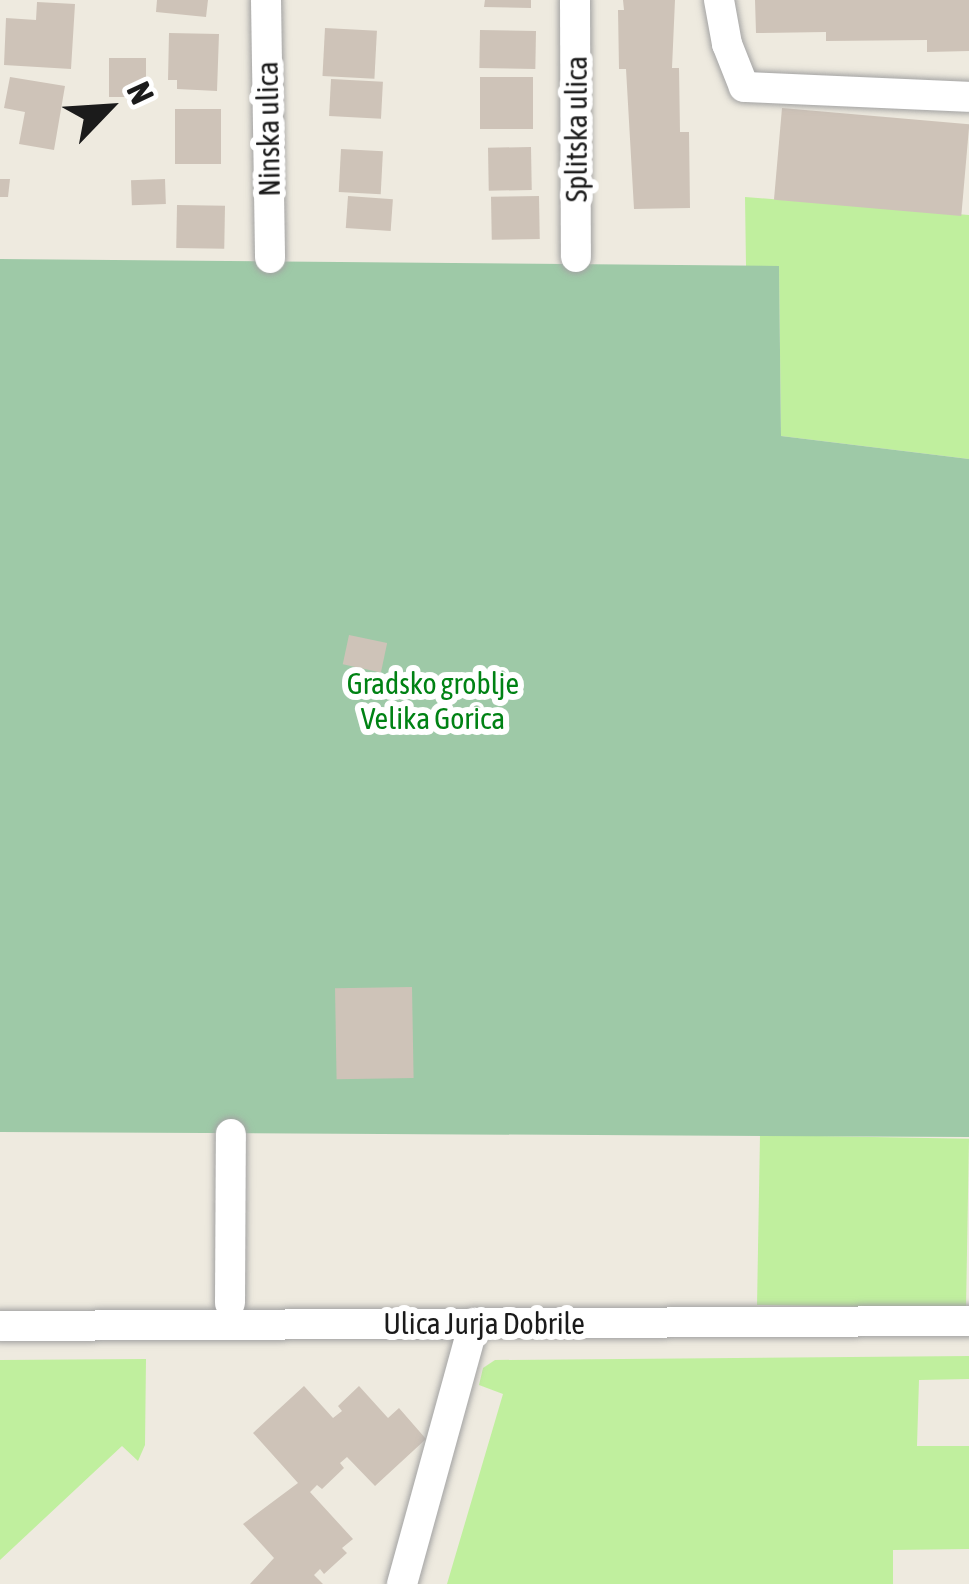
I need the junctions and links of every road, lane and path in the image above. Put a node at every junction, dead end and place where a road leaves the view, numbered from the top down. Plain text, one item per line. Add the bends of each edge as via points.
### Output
1 (266, 0) edge
2 (575, 0) edge
3 (719, 0) edge
4 (969, 97) edge
5 (576, 257) dead end
6 (270, 258) dead end
7 (231, 1134) dead end
8 (230, 1303) dead end
9 (969, 1321) edge
10 (474, 1323) junction
11 (0, 1326) edge
12 (402, 1584) edge

1 - 6 street, Ninska ulica
2 - 5 street, Splitska ulica
3 - 4 street via 744,87
7 - 8 street
9 - 10 street, Ulica Jurja Dobrile
10 - 11 street, Ulica Jurja Dobrile
10 - 12 street

